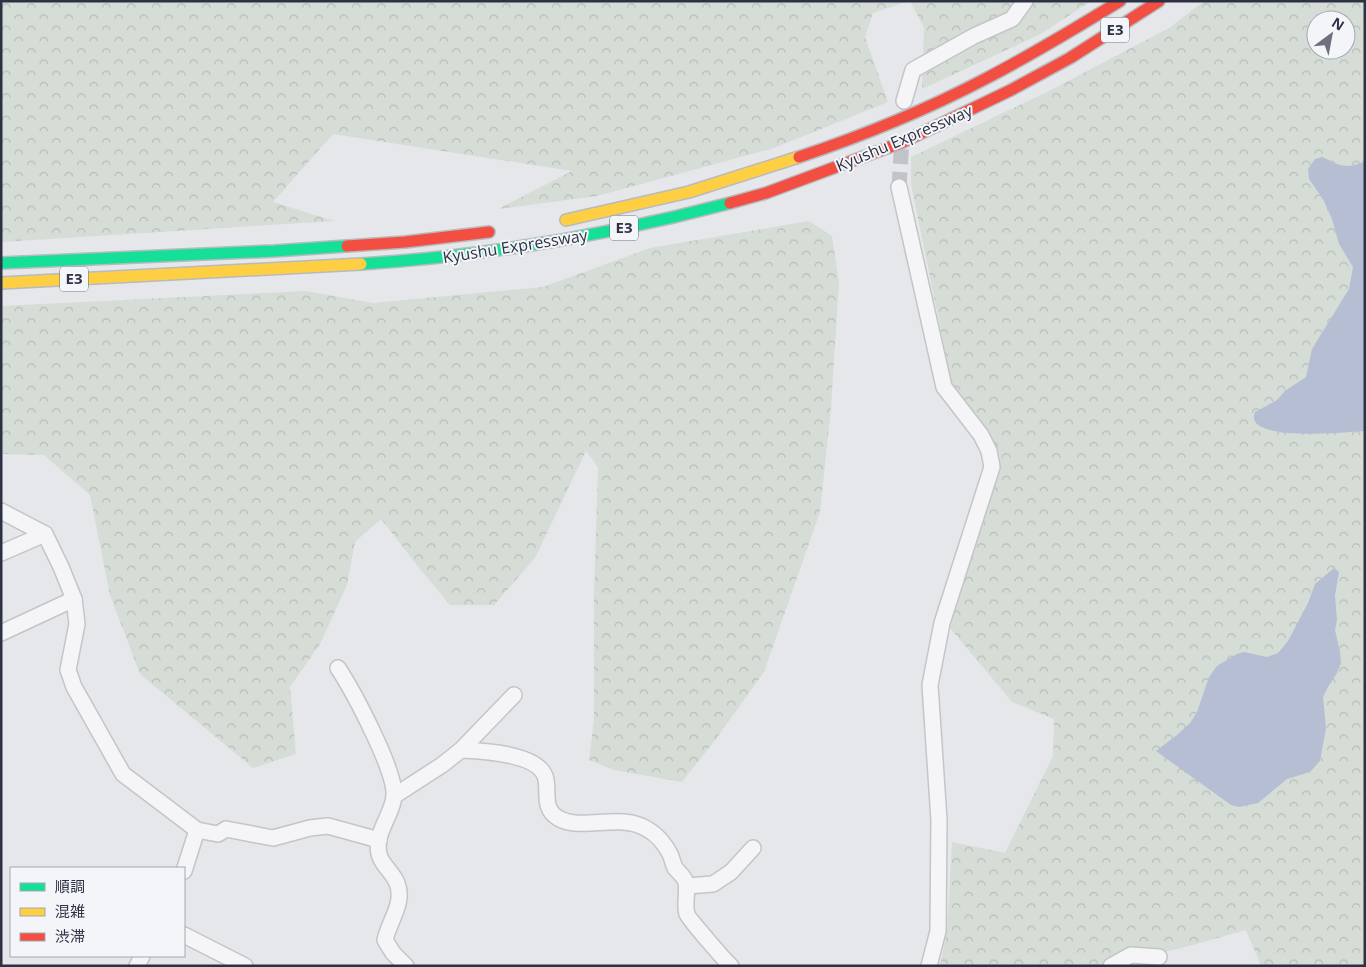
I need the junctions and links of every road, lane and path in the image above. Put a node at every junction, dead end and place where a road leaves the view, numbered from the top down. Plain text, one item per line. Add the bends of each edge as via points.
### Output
1 (1025, 1) edge
2 (1120, 1) edge
3 (1159, 1) edge
4 (904, 102) dead end
5 (899, 187) tunnel mouth
6 (552, 222) dead end
7 (497, 231) dead end
8 (1, 262) edge
9 (1, 283) edge
10 (1, 511) edge
11 (45, 534) junction
12 (1, 553) edge
13 (74, 599) junction
14 (1, 633) edge
15 (338, 668) dead end
16 (514, 695) dead end
17 (461, 750) junction
18 (394, 796) junction
19 (198, 830) junction
20 (379, 840) junction
21 (752, 848) dead end
22 (185, 868) edge
23 (687, 886) junction
24 (185, 936) edge
25 (1158, 957) dead end
26 (391, 959) edge
27 (245, 966) edge
28 (406, 966) edge
29 (731, 966) edge
30 (929, 966) edge
31 (1111, 966) edge

1 - 4 street via 1012,19 913,70
2 - 6 highway, Kyushu Expressway / E3 via 998,73 937,103 842,142 759,172 678,195
3 - 9 highway, Kyushu Expressway / E3 via 1070,58 903,142 766,193 684,215 526,246 414,261
5 - 30 street via 944,388 981,435 990,451 992,467 942,624 930,685 939,829 938,931
7 - 8 highway, Kyushu Expressway / E3 via 405,242 274,251
10 - 11 street
11 - 12 street
11 - 13 street
13 - 14 street
13 - 19 street via 77,624 68,670 74,687 123,774
15 - 18 street via 350,686 391,773
16 - 17 street
17 - 18 street
17 - 23 street via 489,751 534,764 545,776 550,812 558,818 570,822 621,821 645,827 669,851
18 - 20 street
19 - 20 street via 218,834 226,829 273,838 328,826
19 - 22 street
20 - 26 street via 379,855 397,884 399,896 384,940
21 - 23 street via 731,872 713,884
23 - 29 street via 687,914
24 - 27 street
25 - 31 street via 1131,955
26 - 28 street

